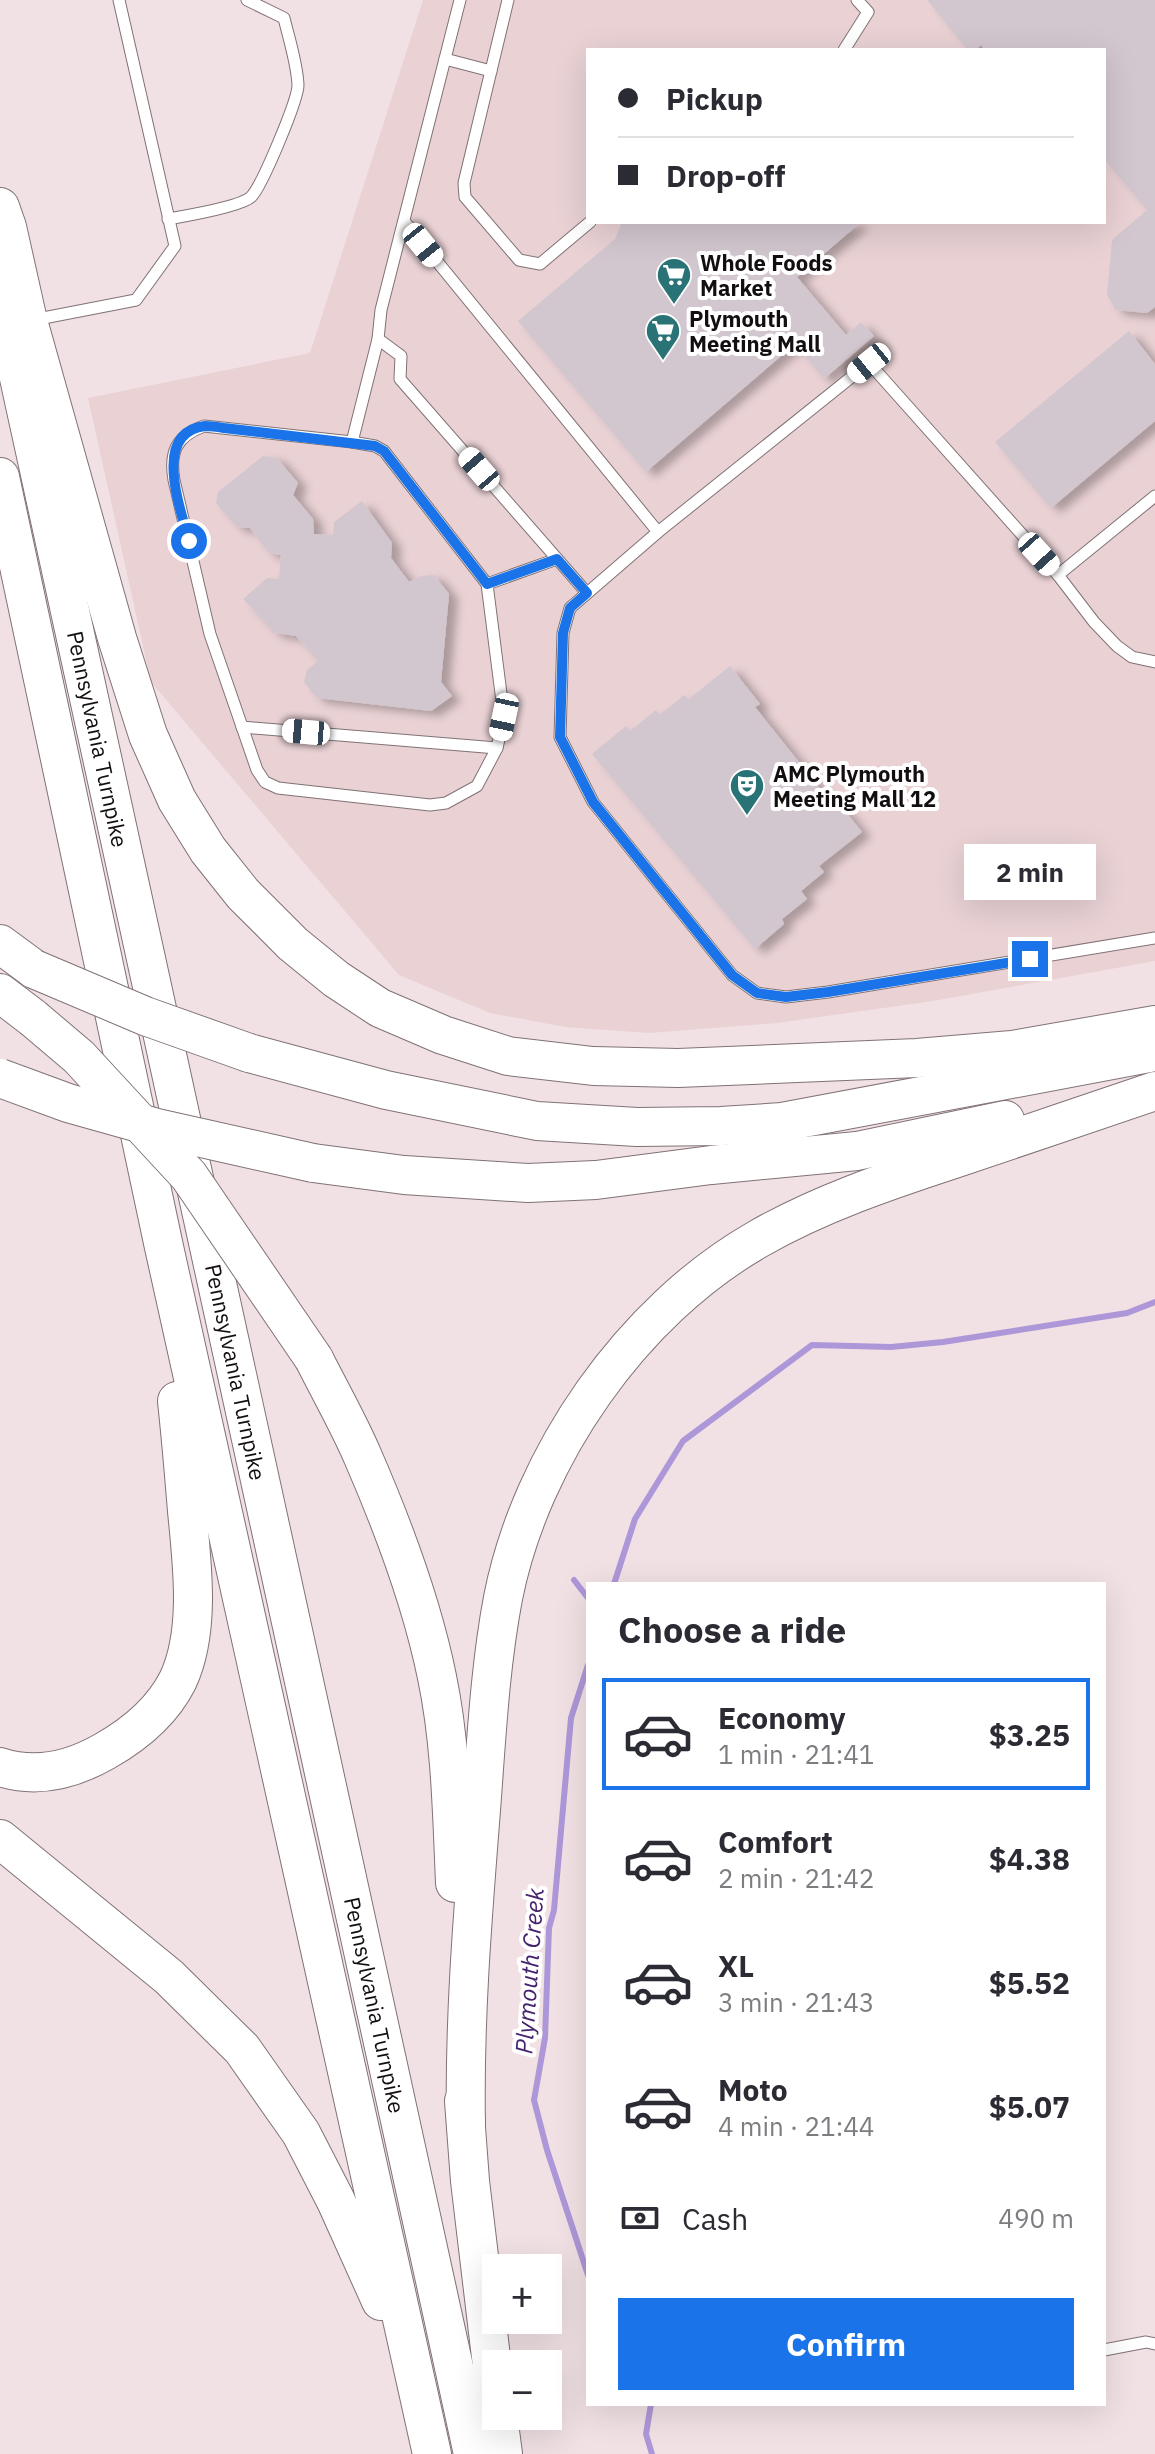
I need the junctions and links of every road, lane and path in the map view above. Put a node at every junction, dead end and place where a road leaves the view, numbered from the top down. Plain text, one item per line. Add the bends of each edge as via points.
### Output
1 (119, 0) edge
2 (247, 0) edge
3 (460, 0) edge
4 (508, 0) edge
5 (857, 0) edge
6 (845, 48) edge
7 (445, 59) junction
8 (491, 71) junction
9 (0, 207) edge
10 (168, 219) junction
11 (404, 221) junction
12 (588, 224) edge
13 (0, 291) edge
14 (28, 321) junction
15 (378, 339) junction
16 (352, 442) junction
17 (0, 477) edge
18 (1155, 496) edge
19 (658, 532) junction
20 (0, 549) edge
21 (557, 559) junction
22 (1058, 575) junction
23 (487, 584) junction
24 (587, 593) junction
25 (37, 647) junction
26 (1155, 662) edge
27 (242, 727) junction
28 (497, 748) junction
29 (1155, 938) edge
30 (0, 944) edge
31 (0, 953) edge
32 (34, 969) junction
33 (0, 993) edge
34 (1155, 1025) edge
35 (1155, 1052) edge
36 (0, 1078) edge
37 (1155, 1090) edge
38 (0, 1103) edge
39 (313, 1163) junction
40 (164, 1247) junction
41 (0, 1767) edge
42 (0, 1839) edge
43 (466, 2126) junction
44 (1155, 2344) edge
45 (490, 2350) edge
46 (1106, 2350) edge
47 (410, 2359) junction
48 (500, 2430) edge
49 (432, 2454) edge
50 (473, 2454) edge
51 (503, 2454) edge

1 - 10 lane
2 - 10 lane via 284,18 298,86 294,104 252,197
3 - 7 lane
4 - 8 lane
5 - 6 lane via 868,12
7 - 8 lane
7 - 11 lane
8 - 12 lane via 465,197 519,260 540,264
9 - 14 highway
10 - 14 lane via 175,246 136,300
11 - 15 lane
11 - 19 lane
13 - 50 highway, Pennsylvania Turnpike
14 - 34 highway via 117,638 148,735 177,800 243,894 293,944 380,1008 508,1056 678,1068 1012,1050
15 - 16 lane
15 - 21 lane via 401,356 400,379
16 - 23 lane via 384,451
16 - 27 lane via 204,426 186,433 175,448 174,480 210,634
17 - 25 highway, Pennsylvania Turnpike
18 - 22 lane
19 - 22 lane via 869,363
19 - 24 lane
20 - 25 highway
21 - 23 lane
21 - 24 lane
22 - 26 lane via 1117,646 1132,657
23 - 28 lane via 504,717
24 - 29 lane via 570,608 563,633 560,737 593,802 732,975 757,993 786,997 828,992
25 - 40 highway, Pennsylvania Turnpike
27 - 28 lane
27 - 28 lane via 257,770 278,788 430,805 446,803 477,786
30 - 32 highway
31 - 32 highway
32 - 35 highway, bridge via 249,1053 386,1090 537,1121 637,1127 782,1122
33 - 43 highway, bridge via 79,1057 189,1176 314,1359 363,1456 413,1588 437,1678 452,1812
36 - 39 highway, bridge via 157,1128
37 - 39 highway via 857,1151 596,1180 528,1183
37 - 43 highway via 859,1191 759,1238 657,1318 587,1404 534,1500 503,1600 474,1903
38 - 39 highway, bridge via 159,1145
40 - 41 highway via 193,1578 187,1653 165,1701 126,1738 66,1769 32,1773
40 - 47 highway, Pennsylvania Turnpike
42 - 47 highway via 169,1977 242,2049 301,2133
43 - 45 highway
44 - 46 lane
47 - 49 highway, Pennsylvania Turnpike
48 - 51 highway

